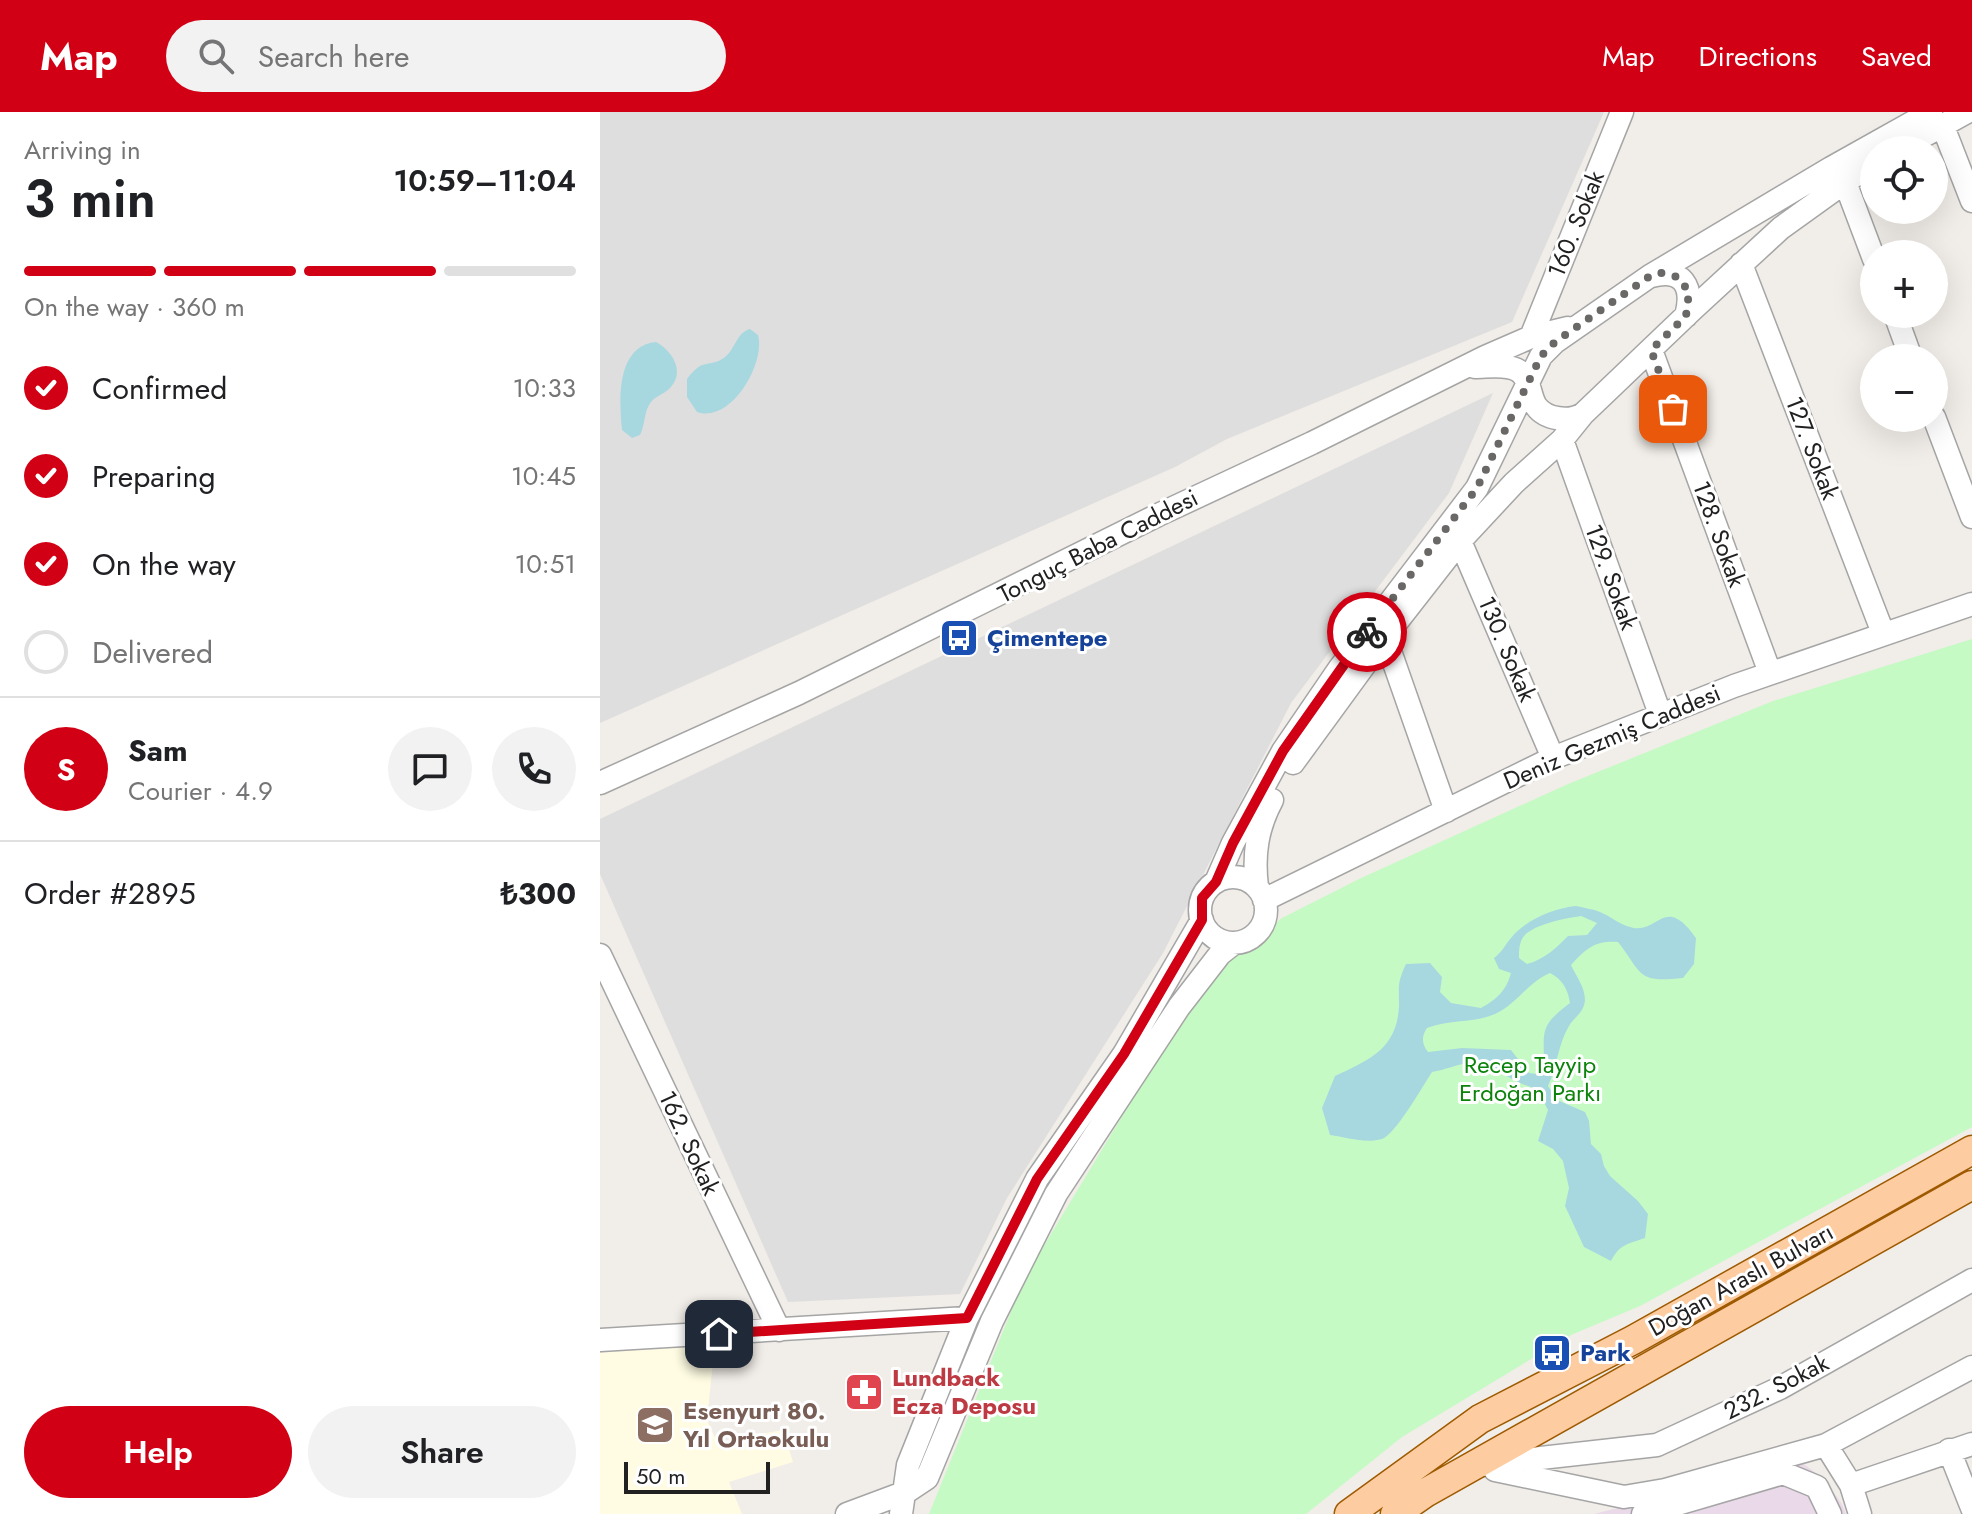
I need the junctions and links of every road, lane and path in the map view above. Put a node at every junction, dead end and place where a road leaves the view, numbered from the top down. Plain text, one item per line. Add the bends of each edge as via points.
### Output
1 (1622, 112) edge
2 (1967, 112) edge
3 (1936, 118) edge
4 (1915, 136) edge
5 (1860, 173) edge
6 (1845, 182) junction
7 (1972, 201) edge
8 (1867, 240) edge
9 (1741, 264) junction
10 (1650, 276) junction
11 (1686, 316) junction
12 (1576, 327) junction
13 (1531, 337) junction
14 (1651, 350) junction
15 (1465, 368) junction
16 (1528, 380) junction
17 (1583, 414) junction
18 (1940, 432) edge
19 (1562, 440) junction
20 (1972, 517) edge
21 (1460, 541) junction
22 (1972, 604) edge
23 (1883, 633) junction
24 (1385, 637) junction
25 (1770, 673) junction
26 (1660, 714) junction
27 (1553, 758) junction
28 (600, 783) edge
29 (1446, 811) junction
30 (1216, 882) junction
31 (1260, 893) junction
32 (1202, 920) junction
33 (1234, 943) junction
34 (600, 955) edge
35 (1972, 1150) edge
36 (1972, 1185) edge
37 (1972, 1203) edge
38 (1972, 1280) edge
39 (967, 1318) junction
40 (779, 1330) junction
41 (600, 1340) edge
42 (1972, 1367) edge
43 (1612, 1388) junction
44 (1972, 1444) edge
45 (1826, 1445) junction
46 (1949, 1450) junction
47 (1475, 1466) junction
48 (1851, 1485) junction
49 (906, 1492) junction
50 (1972, 1508) edge
51 (847, 1514) edge
52 (901, 1514) edge
53 (1349, 1514) edge
54 (1395, 1514) edge
55 (1643, 1514) edge
56 (1830, 1514) edge
57 (1860, 1514) edge

1 - 13 street, 160. Sokak
2 - 3 street
3 - 4 street
3 - 7 street
3 - 10 street via 1831,168
5 - 6 street
6 - 8 street
6 - 9 street
9 - 11 street
9 - 23 street, 127. Sokak
10 - 11 street via 1670,274 1686,284
10 - 12 street
11 - 14 street
12 - 13 street, Tonguç Baba Caddesi
12 - 16 street via 1541,356
13 - 15 street, Tonguç Baba Caddesi
14 - 17 street
14 - 25 street, 128. Sokak
15 - 16 street, Tonguç Baba Caddesi via 1511,368
15 - 28 street, Tonguç Baba Caddesi via 799,693
16 - 17 street via 1543,413 1568,419
16 - 30 street via 1477,488 1283,751
17 - 19 street
18 - 20 street
19 - 21 street
19 - 26 street, 129. Sokak
21 - 24 street
21 - 27 street, 130. Sokak
22 - 23 street, Deniz Gezmiş Caddesi
23 - 25 street, Deniz Gezmiş Caddesi
24 - 29 street
24 - 31 street via 1297,757 1270,803 1255,848
25 - 26 street, Deniz Gezmiş Caddesi
26 - 27 street, Deniz Gezmiş Caddesi
27 - 29 street, Deniz Gezmiş Caddesi
29 - 31 street, Deniz Gezmiş Caddesi
30 - 31 street via 1237,877
30 - 32 street via 1202,898
31 - 33 street via 1265,918 1261,928
32 - 33 street via 1214,937
32 - 39 street via 1124,1054 1037,1179
33 - 49 street via 1179,1007 1056,1194 992,1321 927,1478
34 - 40 street, 162. Sokak
35 - 53 main road, Doğan Araslı Bulvarı via 1697,1306 1480,1419
36 - 43 main road, Doğan Araslı Bulvarı
37 - 43 main road via 1646,1383
38 - 47 street, 232. Sokak via 1780,1388 1657,1445
39 - 40 street
39 - 49 street via 908,1465
40 - 41 street
42 - 45 street
43 - 47 main road, Doğan Araslı Bulvarı
44 - 46 street
45 - 47 street via 1624,1497
45 - 48 street
46 - 48 street
46 - 50 street
47 - 54 main road, Doğan Araslı Bulvarı
48 - 57 street
49 - 51 street
49 - 52 street
55 - 56 street via 1783,1473 1817,1487

